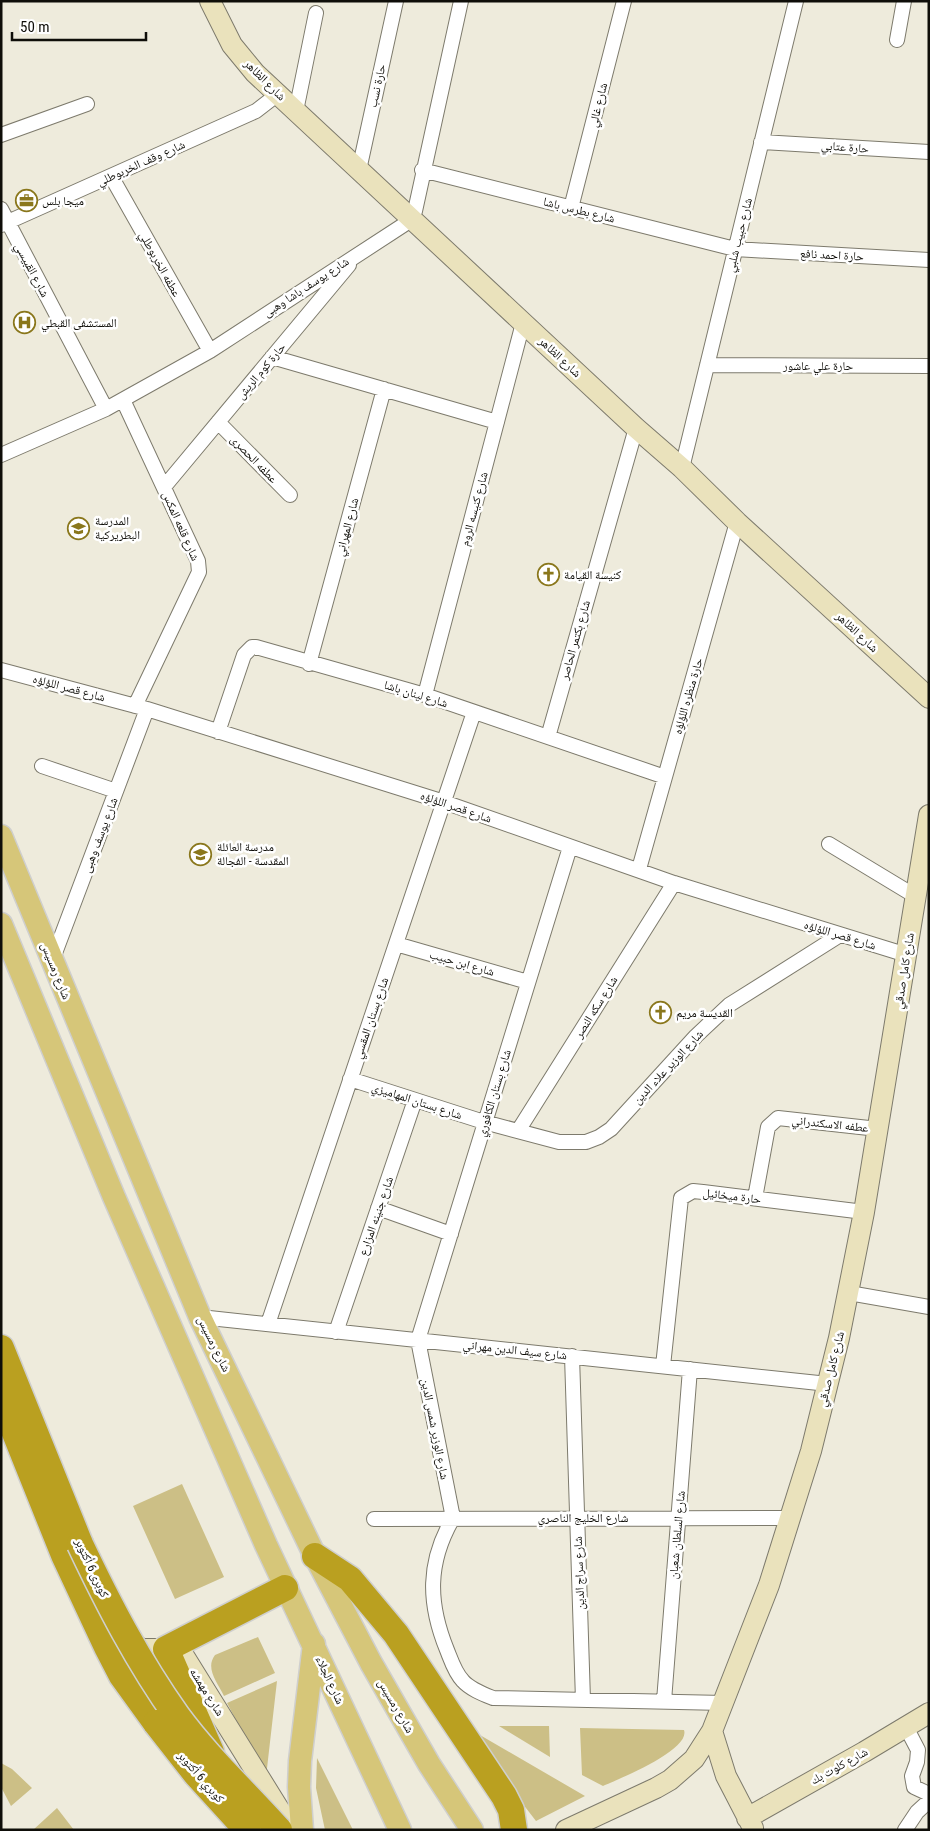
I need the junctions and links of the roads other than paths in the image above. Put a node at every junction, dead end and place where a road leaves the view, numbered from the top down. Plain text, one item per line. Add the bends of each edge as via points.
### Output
1 (210, 1) edge
2 (396, 1) edge
3 (461, 1) edge
4 (624, 1) edge
5 (796, 1) edge
6 (904, 1) edge
7 (316, 13) dead end
8 (896, 40) dead end
9 (278, 94) junction
10 (87, 104) dead end
11 (296, 111) junction
12 (1, 135) edge
13 (761, 142) junction
14 (929, 152) edge
15 (359, 170) junction
16 (422, 170) junction
17 (111, 176) junction
18 (571, 208) junction
19 (1, 209) edge
20 (411, 218) junction
21 (4, 224) edge
22 (735, 249) junction
23 (357, 254) junction
24 (929, 260) edge
25 (523, 323) junction
26 (210, 351) junction
27 (272, 357) junction
28 (707, 365) junction
29 (929, 366) edge
30 (384, 389) junction
31 (123, 400) junction
32 (106, 409) junction
33 (218, 422) junction
34 (498, 422) junction
35 (636, 428) junction
36 (1, 455) edge
37 (682, 468) junction
38 (164, 488) junction
39 (290, 496) dead end
40 (737, 522) junction
41 (309, 664) junction
42 (1, 670) edge
43 (425, 695) junction
44 (929, 698) edge
45 (141, 708) junction
46 (474, 712) junction
47 (218, 732) junction
48 (548, 737) junction
49 (42, 766) dead end
50 (665, 777) junction
51 (116, 791) junction
52 (444, 802) junction
53 (929, 815) edge
54 (1, 836) edge
55 (829, 844) dead end
56 (570, 847) junction
57 (639, 869) junction
58 (674, 883) junction
59 (915, 896) junction
60 (1, 924) edge
61 (840, 935) junction
62 (396, 944) junction
63 (907, 955) junction
64 (52, 961) junction
65 (528, 982) junction
66 (350, 1079) junction
67 (415, 1100) junction
68 (484, 1122) junction
69 (878, 1129) junction
70 (518, 1131) junction
71 (755, 1198) junction
72 (378, 1208) junction
73 (864, 1212) junction
74 (451, 1234) junction
75 (849, 1293) junction
76 (929, 1307) edge
77 (200, 1317) junction
78 (268, 1324) junction
79 (336, 1332) junction
80 (418, 1340) junction
81 (1, 1348) edge
82 (572, 1356) junction
83 (663, 1366) junction
84 (690, 1369) junction
85 (1, 1374) edge
86 (828, 1384) junction
87 (1, 1398) edge
88 (678, 1517) junction
89 (453, 1518) junction
90 (577, 1518) junction
91 (791, 1518) junction
92 (374, 1519) dead end
93 (315, 1556) junction
94 (285, 1588) junction
95 (314, 1644) junction
96 (166, 1649) junction
97 (583, 1700) junction
98 (664, 1701) junction
99 (724, 1702) junction
100 (929, 1712) edge
101 (156, 1723) joint
102 (906, 1727) junction
103 (712, 1731) junction
104 (221, 1766) joint
105 (929, 1794) edge
106 (929, 1801) edge
107 (751, 1824) edge
108 (246, 1830) edge
109 (278, 1830) edge
110 (292, 1830) edge
111 (302, 1830) edge
112 (400, 1830) edge
113 (472, 1830) edge
114 (514, 1830) edge
115 (566, 1830) edge
116 (905, 1830) edge

1 - 9 main road, شارع الظاهر via 232,46
2 - 15 street, حارة نسب
3 - 16 street
4 - 18 street, شارع غالي
5 - 13 street, شارع حبيب شلبي
6 - 8 street
7 - 11 street
9 - 11 main road, شارع الظاهر
9 - 17 street, شارع وقف الخربوطلي via 256,111
10 - 12 street
11 - 15 main road, شارع الظاهر
13 - 14 street, حارة عتابي
13 - 22 street, شارع حبيب شلبي
15 - 20 main road, شارع الظاهر
16 - 18 street, شارع بطرس باشا
16 - 20 street
17 - 21 street, شارع وقف الخربوطلي
17 - 26 street, عطفه الخربوطلي
18 - 22 street, شارع بطرس باشا
19 - 21 street, شارع القبيسي
20 - 23 street, شارع يوسف باشا وهبى
20 - 25 main road, شارع الظاهر
21 - 32 street, شارع القبيسي
22 - 24 street, حارة احمد نافع
22 - 28 street, شارع حبيب شلبي
23 - 26 street, شارع يوسف باشا وهبى
23 - 27 street, حارة كوم الريش
25 - 34 street, شارع كنيسه الروم
25 - 35 main road, شارع الظاهر
26 - 31 street, شارع يوسف باشا وهبى
27 - 30 street
27 - 33 street, حارة كوم الريش
28 - 29 street, حارة علي عاشور
28 - 37 street, شارع حبيب شلبي
30 - 34 street
30 - 41 street, شارع المهراني
31 - 32 street, شارع يوسف باشا وهبى
31 - 38 street, شارع قلعه المكس
32 - 36 street, شارع يوسف باشا وهبى
33 - 38 street, حارة كوم الريش
33 - 39 street, عطفه الحصرى
34 - 43 street, شارع كنيسه الروم
35 - 37 main road, شارع الظاهر
35 - 48 street, شارع بكتمر الحاصر
37 - 40 main road, شارع الظاهر
38 - 45 street, شارع قلعه المكس via 198,561 198,572
40 - 44 main road, شارع الظاهر
40 - 50 street, حارة منظره اللؤلؤه
41 - 43 street, شارع لينان باشا
41 - 47 street, شارع لينان باشا via 252,647 244,655
42 - 45 street, شارع قصر اللؤلؤه
43 - 46 street, شارع لينان باشا
45 - 47 street, شارع قصر اللؤلؤه
45 - 51 street, شارع يوسف وهبى
46 - 48 street, شارع لينان باشا
46 - 52 street, شارع بستان المقسي
47 - 52 street, شارع قصر اللؤلؤه
48 - 50 street, شارع لينان باشا
49 - 51 street
50 - 57 street, حارة منظره اللؤلؤه
51 - 64 street, شارع يوسف وهبى
52 - 56 street, شارع قصر اللؤلؤه
52 - 62 street, شارع بستان المقسي
53 - 59 main road, شارع كامل صدقي
54 - 64 main road, شارع رمسيس
55 - 59 street
56 - 57 street, شارع قصر اللؤلؤه
56 - 65 street, شارع بستان الكافوري
57 - 58 street, شارع قصر اللؤلؤه
58 - 61 street, شارع قصر اللؤلؤه
58 - 70 street, شارع سكه النصر
59 - 63 main road, شارع كامل صدقي
60 - 94 main road via 114,1198
61 - 63 street, شارع قصر اللؤلؤه
61 - 70 street, شارع الوزير علاء الدين via 729,1005 599,1138 572,1144
62 - 65 street, شارع ابن حبيب
62 - 66 street, شارع بستان المقسي
63 - 69 main road, شارع كامل صدقي
64 - 77 main road, شارع رمسيس
65 - 68 street, شارع بستان الكافوري
66 - 67 street, شارع بستان المهاميزي
66 - 78 street, شارع بستان المقسي
67 - 68 street, شارع بستان المهاميزي
67 - 72 street, شارع جنينه المزارع
68 - 70 street, شارع الوزير علاء الدين
68 - 74 street, شارع بستان الكافوري
69 - 71 street, عطفه الاسكندراني via 774,1120 768,1127
69 - 73 main road, شارع كامل صدقي
71 - 73 street, حارة ميخائيل
71 - 83 street, حارة ميخائيل via 693,1191 686,1194 679,1204
72 - 74 street
72 - 79 street, شارع جنينه المزارع
73 - 75 main road, شارع كامل صدقي
74 - 80 street, شارع بستان الكافوري
75 - 76 street
75 - 86 main road, شارع كامل صدقي
77 - 78 street, شارع سيف الدين مهراني
77 - 93 main road, شارع رمسيس
78 - 79 street, شارع سيف الدين مهراني
79 - 80 street, شارع سيف الدين مهراني
80 - 82 street, شارع سيف الدين مهراني
80 - 89 street, شارع الوزير شمس الدين
81 - 104 highway, كوبرى 6 أكتوبر, bridge via 80,1544 132,1648 178,1717
82 - 83 street, شارع سيف الدين مهراني
82 - 90 street, شارع سراج الدين
83 - 84 street, شارع سيف الدين مهراني
84 - 86 street, شارع سيف الدين مهراني
84 - 88 street, شارع السلطان شعبان
85 - 96 main road, شارع مهمشه via 57,1512 109,1626 121,1640 132,1646
86 - 91 main road, شارع كامل صدقي
87 - 101 highway, كوبرى 6 أكتوبر via 64,1555 107,1647 122,1676
88 - 90 street, شارع الخليج الناصري
88 - 91 street, شارع الخليج الناصري
88 - 98 street, شارع السلطان شعبان
89 - 90 street, شارع الخليج الناصري
89 - 92 street, شارع الخليج الناصري
89 - 97 street via 442,1536 436,1556 432,1596 444,1642 463,1682 492,1698
90 - 97 street, شارع سراج الدين
91 - 99 main road, شارع كامل صدقي
93 - 113 main road, شارع رمسيس via 402,1718
93 - 114 highway via 350,1579 396,1634 489,1772 511,1810
94 - 95 main road
94 - 96 highway
95 - 111 main road, شارع الجلاء via 300,1760
95 - 112 main road, شارع الجلاء
96 - 108 highway
96 - 110 main road, شارع مهمشه via 184,1656 196,1672
97 - 98 street
98 - 99 street
99 - 103 main road, شارع كامل صدقي
100 - 102 main road, شارع كلوت بك
101 - 108 highway, كوبري 6 أكتوبر, bridge
102 - 105 street via 918,1750 912,1782 914,1787
102 - 107 main road, شارع كلوت بك
103 - 107 main road via 726,1776
103 - 115 main road, شارع كامل صدقي via 694,1759 670,1780
104 - 109 highway, كوبري 6 أكتوبر, bridge
106 - 116 street

